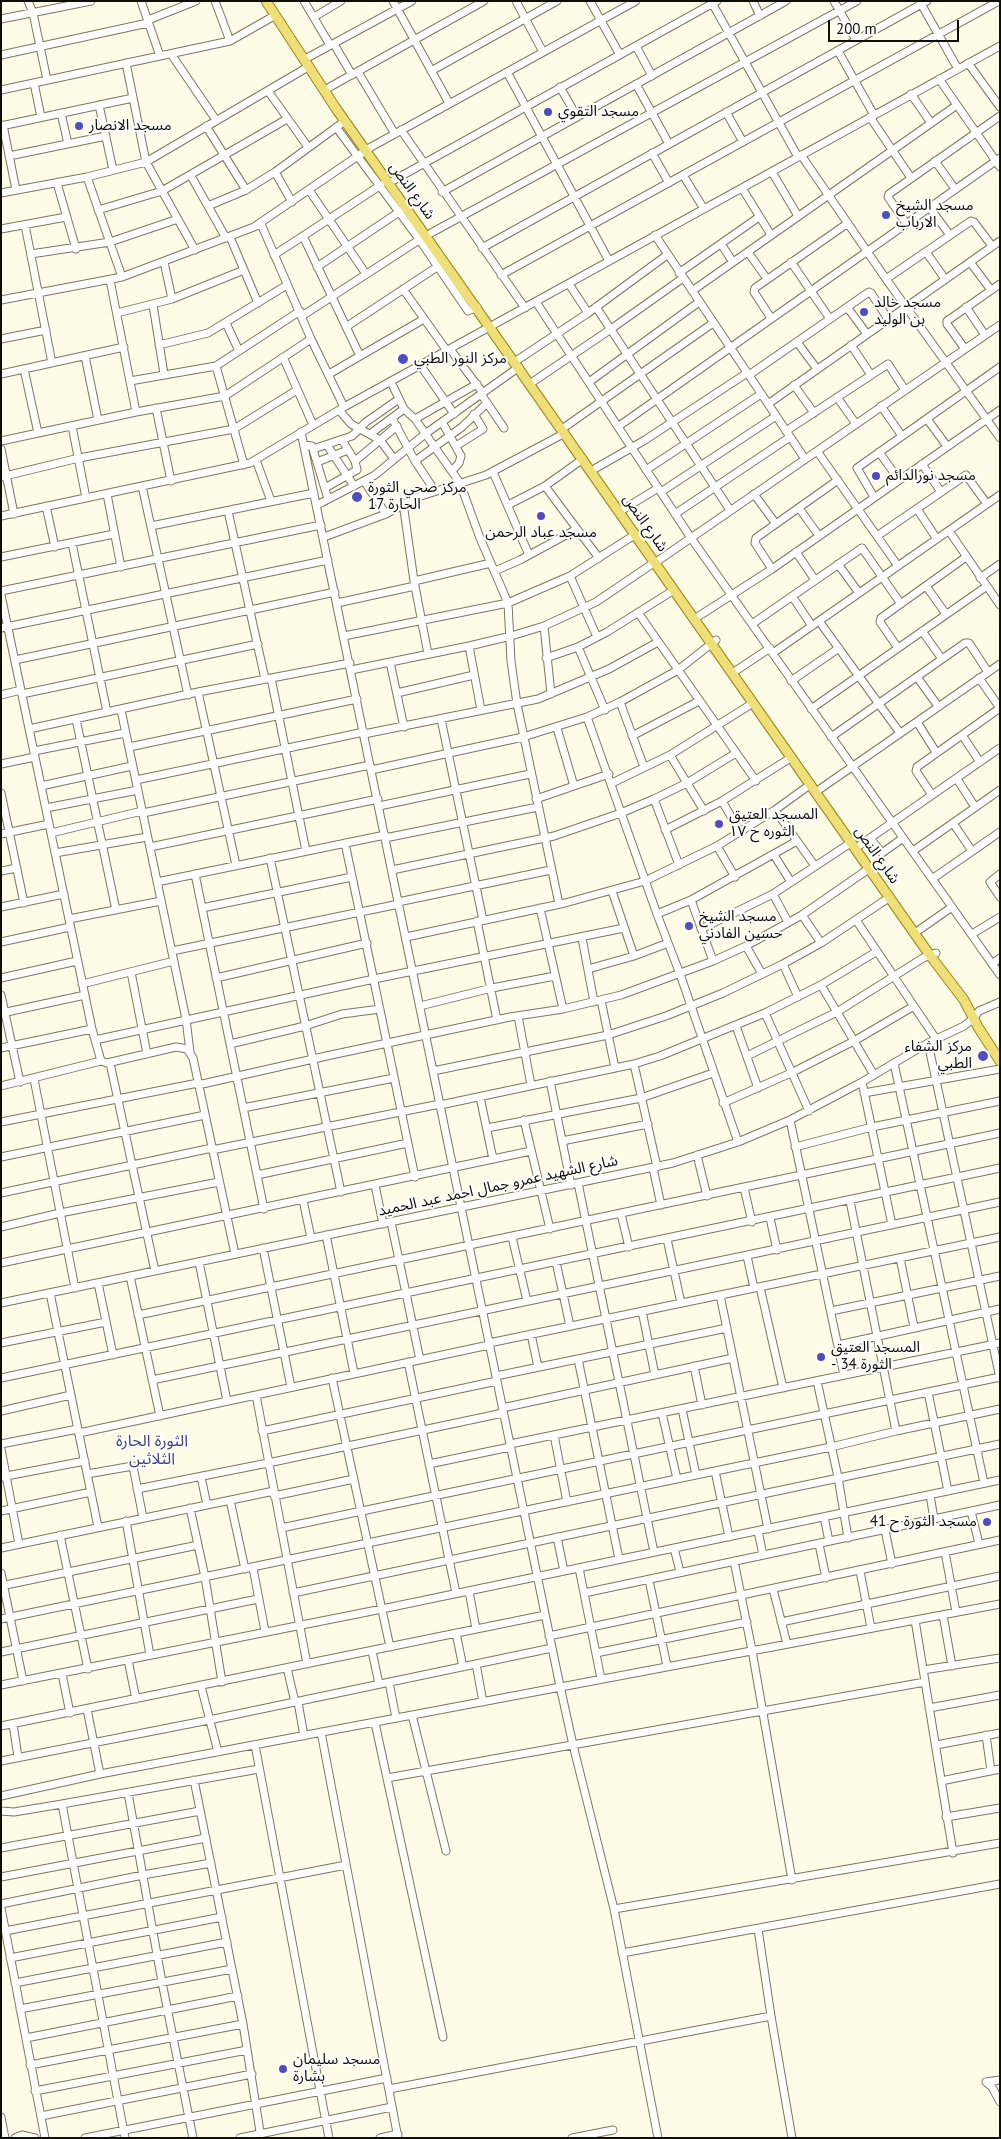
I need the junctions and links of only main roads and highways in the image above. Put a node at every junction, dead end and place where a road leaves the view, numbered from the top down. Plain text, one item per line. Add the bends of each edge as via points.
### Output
1 (266, 1) edge
2 (272, 1) edge
3 (308, 62) junction
4 (368, 149) junction
5 (391, 180) junction
6 (425, 236) junction
7 (492, 325) junction
8 (519, 363) junction
9 (564, 429) junction
10 (600, 479) junction
11 (657, 561) junction
12 (714, 642) junction
13 (856, 843) junction
14 (868, 862) junction
15 (933, 953) junction
16 (975, 1016) junction
17 (998, 1048) edge
18 (1000, 1061) edge

1 - 3 main road, شارع النص
2 - 3 main road, شارع النص
3 - 4 main road, شارع النص
3 - 4 main road, شارع النص via 345,121
4 - 5 main road, شارع النص
5 - 6 main road, شارع النص
5 - 6 main road, شارع النص via 403,210
6 - 7 main road, شارع النص
6 - 7 main road, شارع النص via 459,289
7 - 8 main road, شارع النص
8 - 9 main road, شارع النص
8 - 9 main road, شارع النص
9 - 10 main road, شارع النص
9 - 10 main road, شارع النص via 596,468
10 - 11 main road, شارع النص
10 - 11 main road, شارع النص via 624,509
11 - 12 main road, شارع النص via 699,616
11 - 12 main road, شارع النص via 674,590
12 - 13 main road, شارع النص via 753,702
12 - 13 main road, شارع النص via 737,670
13 - 14 main road, شارع النص
14 - 15 main road, شارع النص
14 - 15 main road, شارع النص
15 - 16 main road, شارع النص via 968,998
16 - 17 main road, شارع النص
16 - 18 main road, شارع النص

